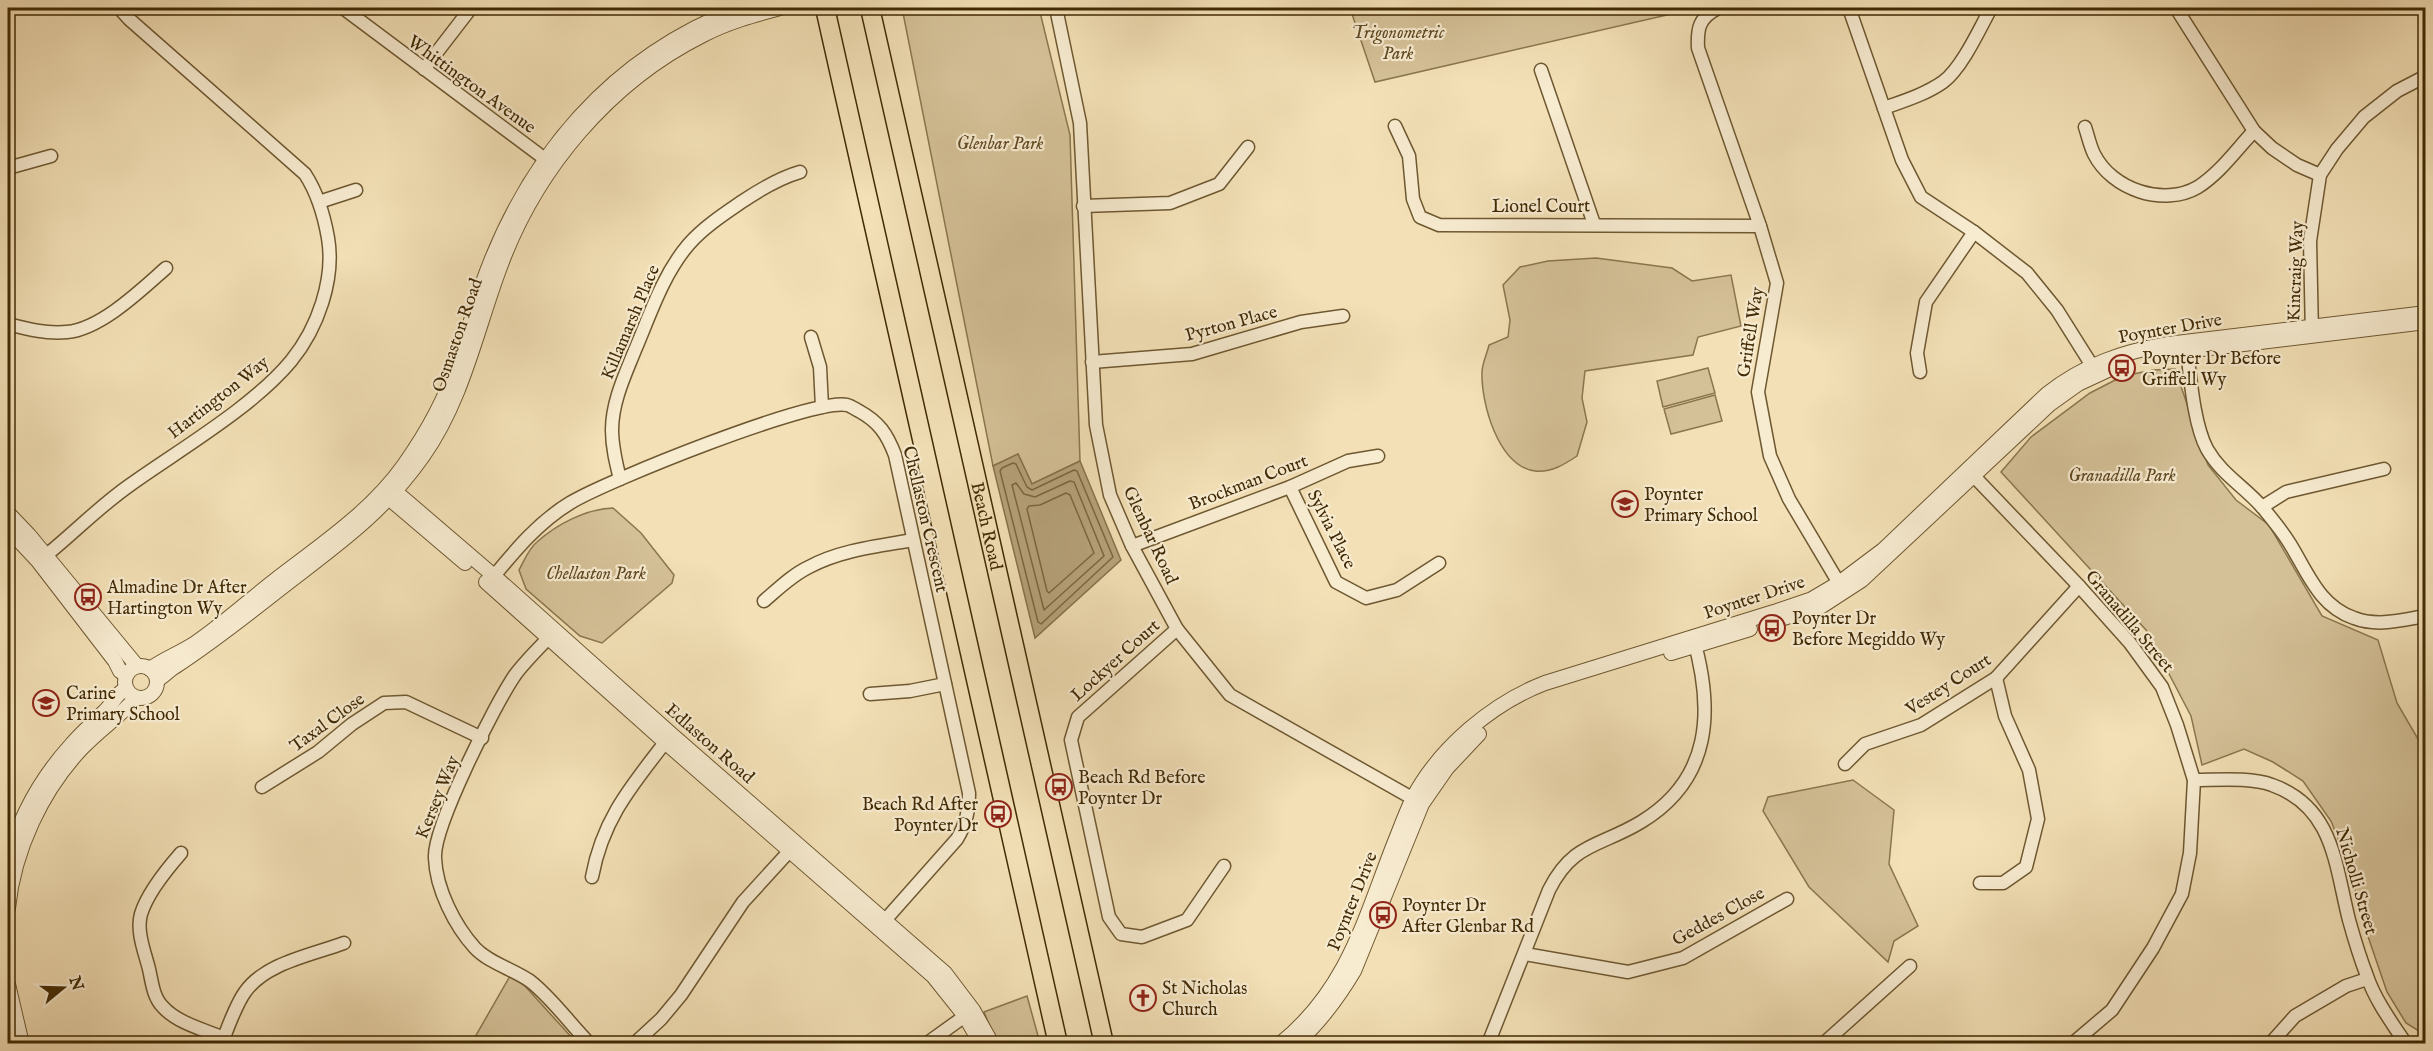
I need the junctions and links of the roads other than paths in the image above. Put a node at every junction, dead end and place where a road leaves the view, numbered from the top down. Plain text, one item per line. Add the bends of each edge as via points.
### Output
1 (119, 8) edge
2 (343, 8) edge
3 (471, 8) edge
4 (740, 8) edge
5 (780, 8) edge
6 (825, 8) edge
7 (870, 8) edge
8 (1056, 8) edge
9 (1718, 8) edge
10 (1849, 8) edge
11 (1991, 8) edge
12 (2176, 8) edge
13 (424, 69) junction
14 (1541, 70) dead end
15 (2426, 76) edge
16 (1884, 108) junction
17 (1395, 126) dead end
18 (2085, 128) dead end
19 (2254, 131) junction
20 (1248, 147) dead end
21 (51, 156) dead end
22 (548, 162) junction
23 (8, 168) edge
24 (800, 172) dead end
25 (2320, 175) junction
26 (356, 190) dead end
27 (319, 202) junction
28 (1083, 206) junction
29 (1594, 224) junction
30 (1760, 226) junction
31 (1974, 232) junction
32 (166, 268) dead end
33 (2426, 312) edge
34 (1344, 316) dead end
35 (2426, 322) edge
36 (8, 324) edge
37 (2311, 331) junction
38 (811, 336) dead end
39 (2186, 346) junction
40 (1092, 362) junction
41 (2095, 369) junction
42 (1920, 372) dead end
43 (822, 406) junction
44 (1378, 456) dead end
45 (2384, 469) dead end
46 (1971, 473) junction
47 (620, 479) junction
48 (1290, 487) junction
49 (389, 491) junction
50 (2262, 507) junction
51 (8, 513) edge
52 (8, 529) edge
53 (914, 540) junction
54 (1132, 546) junction
55 (42, 559) junction
56 (1439, 563) dead end
57 (491, 579) junction
58 (2079, 586) junction
59 (1842, 588) junction
60 (764, 601) dead end
61 (2426, 616) edge
62 (1177, 629) junction
63 (552, 635) junction
64 (1695, 641) junction
65 (1996, 678) junction
66 (139, 680) junction
67 (945, 684) junction
68 (870, 694) dead end
69 (482, 738) junction
70 (668, 738) junction
71 (1845, 764) dead end
72 (2194, 780) junction
73 (262, 786) dead end
74 (1418, 801) junction
75 (793, 847) junction
76 (181, 854) dead end
77 (8, 858) edge
78 (1224, 866) dead end
79 (592, 877) dead end
80 (1980, 883) dead end
81 (1787, 899) dead end
82 (8, 908) edge
83 (882, 923) junction
84 (344, 943) dead end
85 (1525, 954) junction
86 (1910, 966) dead end
87 (2367, 979) junction
88 (8, 984) edge
89 (969, 1013) junction
90 (8, 1034) edge
91 (223, 1041) edge
92 (10, 1044) edge
93 (22, 1044) edge
94 (590, 1044) edge
95 (634, 1044) edge
96 (926, 1044) edge
97 (981, 1044) edge
98 (992, 1044) edge
99 (1058, 1044) edge
100 (1104, 1044) edge
101 (1280, 1044) edge
102 (1296, 1044) edge
103 (1488, 1044) edge
104 (1823, 1044) edge
105 (2072, 1044) edge
106 (2270, 1044) edge
107 (2406, 1044) edge

1 - 27 street, Hartington Way via 294,162 314,187
2 - 13 street, Whittington Avenue
3 - 13 street
4 - 22 street, Osmaston Road via 674,39 634,68 599,97
5 - 22 street, Osmaston Road via 724,25 663,59 603,107
6 - 99 main road
7 - 100 main road, Beach Road
8 - 28 street, Glenbar Road via 1080,123
9 - 30 street, Griffell Way via 1708,13 1698,29 1698,48
10 - 16 street
11 - 16 street via 1970,47 1945,81
12 - 19 street
13 - 22 street, Whittington Avenue
14 - 29 street
15 - 25 street, Kincraig Way via 2364,117
16 - 31 street via 1902,160 1921,197
17 - 29 street, Lionel Court via 1409,156 1413,199 1420,217 1438,225
18 - 19 street via 2095,155 2106,169 2139,192 2156,196 2184,194 2197,187 2219,170
19 - 25 street via 2297,165
20 - 28 street via 1219,184 1170,203
21 - 23 street
22 - 49 street, Osmaston Road via 528,183 498,244 447,390
24 - 47 street, Killamarsh Place via 777,180 713,222 690,244 669,273 615,407 613,447
25 - 37 street, Kincraig Way via 2310,241
26 - 27 street
27 - 55 street, Hartington Way via 330,267 318,313 292,360 231,414 106,502
28 - 40 street, Glenbar Road
29 - 30 street, Lionel Court
30 - 59 street, Griffell Way via 1777,283 1758,392 1770,456 1789,499
31 - 41 street via 2028,273
31 - 42 street via 1926,302 1917,353
32 - 36 street via 119,307 70,332 47,333
33 - 37 street, Poynter Drive
34 - 40 street, Pyrton Place via 1301,322 1192,354
35 - 37 street, Poynter Drive
37 - 39 street, Poynter Drive
38 - 43 street via 820,367
39 - 41 street, Poynter Drive
39 - 50 street via 2194,405 2206,448 2224,473
40 - 54 street, Glenbar Road via 1096,425 1110,495
41 - 46 street, Poynter Drive
43 - 47 street, Chellaston Crescent via 727,437
43 - 53 street, Chellaston Crescent via 847,405 868,416 888,437
44 - 48 street, Brockman Court via 1348,461
45 - 50 street via 2286,492
46 - 58 street, Granadilla Street
46 - 59 street, Poynter Drive via 1890,556
47 - 57 street, Chellaston Crescent via 552,516
48 - 54 street, Brockman Court
48 - 56 street, Sylvia Place via 1336,582 1366,597 1398,590
49 - 57 street, Edlaston Road
49 - 66 street, Osmaston Road via 356,530 214,640
50 - 61 street via 2327,603 2353,618 2374,623
51 - 55 street
52 - 55 street
53 - 60 street via 821,561
53 - 67 street, Chellaston Crescent
54 - 62 street, Glenbar Road
55 - 66 street
57 - 63 street, Edlaston Road
58 - 65 street, Vestey Court
58 - 72 street, Granadilla Street via 2130,643 2162,687
59 - 64 street, Poynter Drive via 1822,606
62 - 74 street, Glenbar Road via 1230,695
62 - 78 street, Lockyer Court via 1078,717 1071,740 1109,917 1121,934 1142,938 1187,920
63 - 69 street, Kersey Way via 515,675
63 - 70 street, Edlaston Road
64 - 74 street, Poynter Drive via 1568,684 1514,708 1464,748
64 - 85 street via 1705,705 1702,746 1691,772 1674,798 1641,822 1577,852 1558,871
65 - 71 street, Vestey Court via 1921,726 1865,744
65 - 80 street via 2005,716 2030,770 2038,819 2026,867 2003,884
66 - 77 street, Osmaston Road via 118,693 47,775
66 - 82 street, Osmaston Road via 52,786 22,847
67 - 68 street
67 - 83 street, Chellaston Crescent via 969,794 969,812 957,839
69 - 73 street, Taxal Close via 406,702 384,703 318,752
69 - 94 street, Kersey Way via 436,840 436,874 442,892 476,950 532,983
70 - 75 street, Edlaston Road
70 - 79 street via 614,813 600,840
72 - 87 street, Nicholli Street via 2270,784 2295,796 2314,812 2327,832
72 - 105 street, Granadilla Street via 2190,853 2182,894 2153,948 2112,1010
74 - 101 street, Poynter Drive via 1344,969 1313,1013
74 - 102 street, Poynter Drive via 1354,971 1335,1002
75 - 83 street, Edlaston Road
75 - 95 street via 736,911 681,995
76 - 91 street via 165,871 141,915 141,936 152,985 157,1000 173,1016
81 - 85 street, Geddes Close via 1683,958 1628,972
83 - 89 street, Edlaston Road
84 - 91 street via 277,967 255,981 244,993
85 - 103 street
86 - 104 street
87 - 106 street via 2346,986 2295,1016
87 - 107 street, Nicholli Street
88 - 93 street
89 - 96 street
89 - 97 street, Edlaston Road
89 - 98 street, Edlaston Road
90 - 92 street

